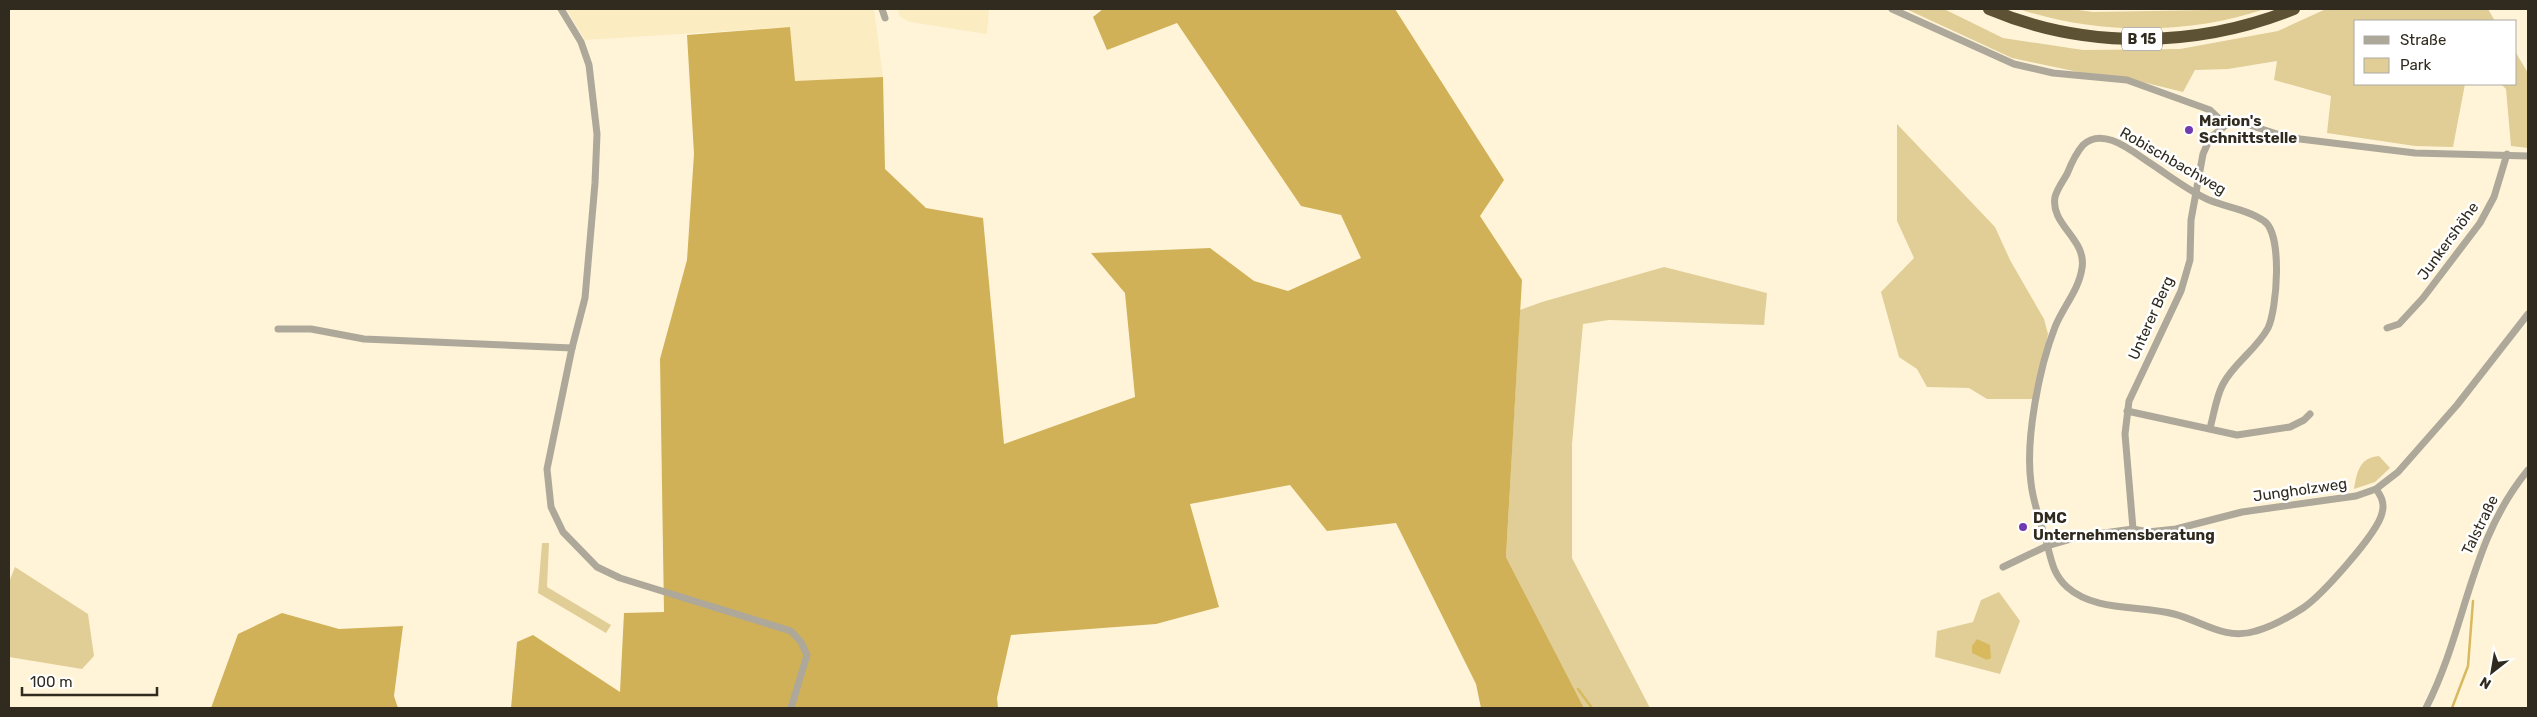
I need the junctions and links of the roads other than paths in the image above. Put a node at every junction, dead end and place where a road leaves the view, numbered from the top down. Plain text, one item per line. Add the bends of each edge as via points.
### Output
1 (561, 9) edge
2 (882, 9) edge
3 (1892, 9) edge
4 (1989, 9) edge
5 (2294, 9) edge
6 (884, 18) dead end
7 (2226, 125) junction
8 (2507, 154) junction
9 (2528, 156) edge
10 (2196, 193) junction
11 (2528, 314) edge
12 (2387, 328) dead end
13 (278, 329) dead end
14 (572, 348) junction
15 (2128, 411) junction
16 (2310, 414) dead end
17 (2210, 428) junction
18 (2528, 470) edge
19 (2376, 489) junction
20 (2133, 529) junction
21 (2047, 546) junction
22 (2003, 567) dead end
23 (791, 708) edge
24 (2426, 708) edge

1 - 14 street via 581,42 590,65 597,134 596,183 584,298
2 - 6 street
3 - 7 street via 2014,64 2053,74 2127,80 2210,110
4 - 5 highway, B 15 via 2064,32 2135,39 2217,32
7 - 8 street via 2242,123 2300,138 2415,153
7 - 10 street, Unterer Berg via 2205,146
8 - 9 street
8 - 12 street, Junkershöhe via 2494,197 2480,223 2423,298 2399,324
10 - 15 street, Unterer Berg via 2191,220 2190,260 2181,291 2140,375
10 - 17 street, Robischbachweg via 2262,219 2271,226 2276,240 2271,320 2260,340 2222,386
10 - 21 street, Robischbachweg via 2105,138 2093,139 2083,145 2056,196 2055,209 2059,219 2076,241 2083,262 2081,277 2049,345 2030,448 2031,482
11 - 19 street, Jungholzweg via 2458,405 2398,472
13 - 14 street via 311,329 364,339
14 - 23 street via 547,469 551,507 563,532 597,567 620,578 791,631 802,642 807,655
15 - 17 street
15 - 20 street, Unterer Berg via 2125,434
16 - 17 street via 2304,420 2277,430 2237,434
18 - 24 street, Talstraße via 2491,525 2454,642
19 - 20 street, Jungholzweg via 2356,496 2242,512 2176,529 2148,532
19 - 21 street, Robischbachweg via 2382,497 2381,518 2353,555 2306,606 2256,631 2232,634 2214,631 2177,614 2091,600 2068,587 2060,578 2052,568
20 - 21 street, Jungholzweg via 2082,536
21 - 22 street, Jungholzweg

